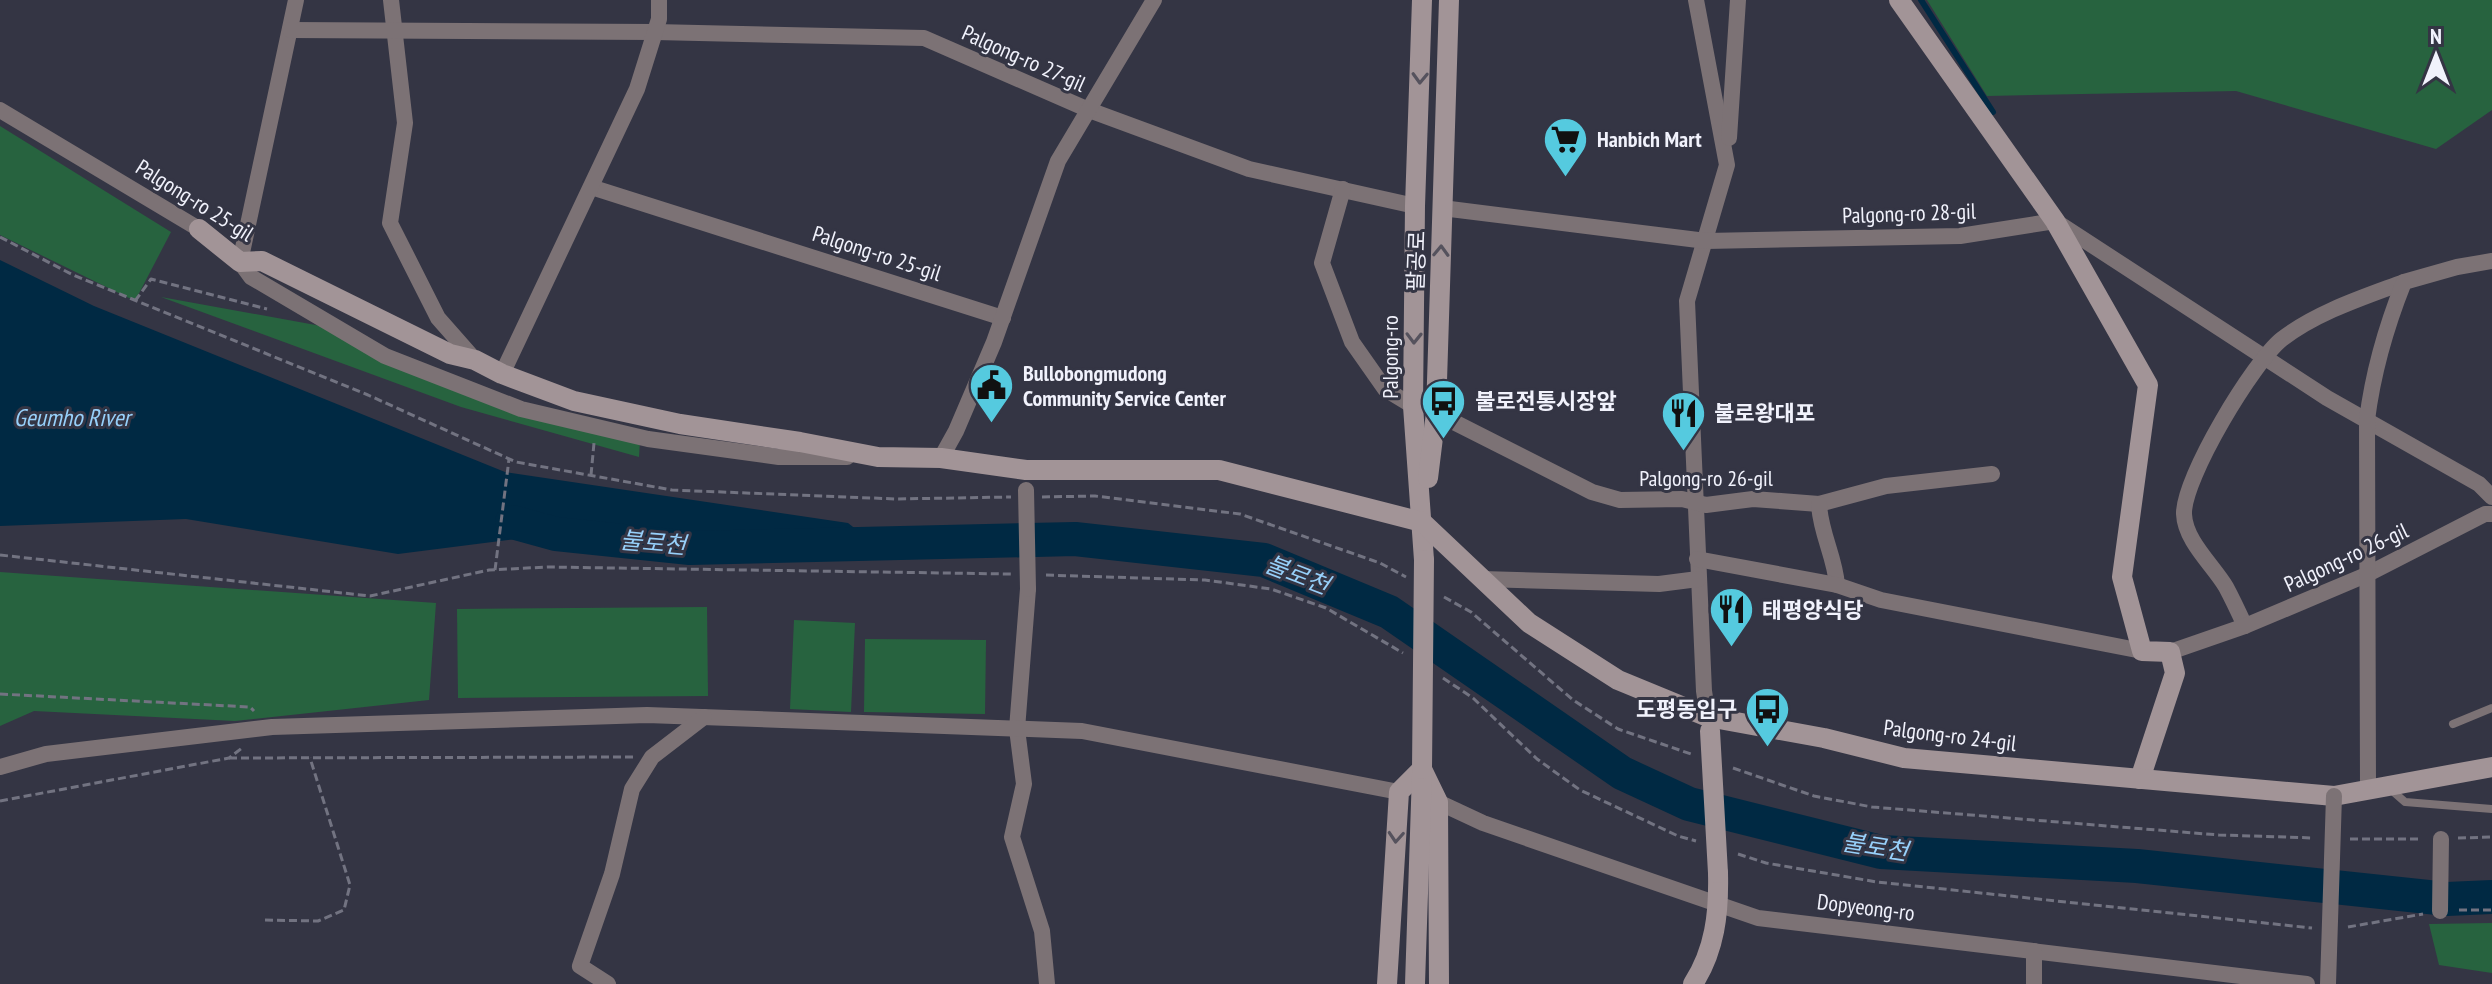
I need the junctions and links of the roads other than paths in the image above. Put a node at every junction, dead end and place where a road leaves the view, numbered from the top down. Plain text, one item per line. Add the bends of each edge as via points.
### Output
1 (296, 0) edge
2 (391, 0) edge
3 (659, 0) edge
4 (1154, 0) edge
5 (1422, 0) edge
6 (1449, 0) edge
7 (1696, 0) edge
8 (1738, 0) edge
9 (1897, 0) edge
10 (290, 30) junction
11 (395, 30) junction
12 (655, 32) junction
13 (0, 110) edge
14 (1089, 110) junction
15 (1727, 165) junction
16 (591, 187) junction
17 (1343, 189) junction
18 (1415, 206) junction
19 (1442, 208) junction
20 (2055, 221) junction
21 (199, 229) joint
22 (1706, 241) junction
23 (2492, 261) edge
24 (240, 262) junction
25 (2404, 282) junction
26 (1003, 318) junction
27 (2265, 358) junction
28 (475, 360) junction
29 (502, 374) junction
30 (1413, 406) junction
31 (1436, 413) junction
32 (2367, 420) junction
33 (878, 457) junction
34 (941, 458) junction
35 (1992, 474) dead end
36 (1026, 480) junction
37 (2492, 497) edge
38 (1694, 502) junction
39 (1819, 504) junction
40 (2492, 514) edge
41 (1422, 522) junction
42 (1697, 559) junction
43 (2366, 575) junction
44 (1482, 579) junction
45 (1698, 579) junction
46 (1837, 585) junction
47 (2245, 626) junction
48 (2142, 651) junction
49 (2170, 652) junction
50 (2492, 708) edge
51 (704, 717) junction
52 (1709, 724) junction
53 (2453, 724) dead end
54 (1017, 729) junction
55 (0, 767) edge
56 (2492, 767) edge
57 (1422, 769) junction
58 (2140, 779) junction
59 (2377, 786) junction
60 (1399, 792) junction
61 (2334, 796) junction
62 (1438, 802) junction
63 (2492, 809) edge
64 (2441, 839) dead end
65 (1719, 905) junction
66 (2440, 911) road end
67 (2034, 951) junction
68 (2268, 982) edge
69 (608, 984) edge
70 (1047, 984) edge
71 (1387, 984) edge
72 (1415, 984) edge
73 (1439, 984) edge
74 (1693, 984) edge
75 (2034, 984) edge
76 (2307, 984) edge
77 (2328, 984) edge

1 - 10 street
2 - 11 street
3 - 12 street
4 - 14 street, Palgong-ro 27-gil
5 -> 18 main road, Palgong-ro
6 - 19 main road, 팔공로
7 - 15 street
8 - 15 street
9 - 20 main road
10 - 11 street, Palgong-ro 27-gil
10 - 24 street
11 - 12 street, Palgong-ro 27-gil
11 - 28 street via 405,123 390,223 438,318
12 - 14 street, Palgong-ro 27-gil via 924,38
12 - 16 street via 637,89
13 - 21 street, Palgong-ro 25-gil
14 - 17 street, Palgong-ro 27-gil via 1249,169
14 - 26 street, Palgong-ro 27-gil via 1058,161
15 - 22 street
16 - 26 street, Palgong-ro 25-gil
16 - 29 street
17 - 18 street, Palgong-ro 27-gil
17 - 30 street via 1322,263 1352,342 1385,389
18 -> 30 main road, Palgong-ro
19 - 22 street, Palgong-ro 28-gil
31 -> 19 main road, 팔공로
20 - 22 street, Palgong-ro 28-gil via 1960,236
20 - 27 street
20 - 48 main road via 2148,385 2122,577
21 - 24 main road, Palgong-ro 25-gil
22 - 38 street via 1687,301
23 - 25 street
24 - 28 main road, Palgong-ro 25-gil via 262,261 450,354
24 - 33 street via 251,277 385,356 521,409 648,439 779,457
25 - 27 street via 2345,303 2282,339
25 - 32 street via 2372,382
26 - 34 street
27 - 32 street
27 - 47 street via 2219,427 2184,511 2187,530 2227,588
28 - 29 main road, Palgong-ro 25-gil
29 - 33 main road, Palgong-ro 25-gil via 574,401
30 - 41 main road, Palgong-ro
31 - 38 street, Palgong-ro 26-gil via 1605,497
31 - 41 main road, 팔공로
32 - 37 street via 2479,484
32 - 43 street
33 - 34 main road, Palgong-ro 25-gil
34 - 36 main road, Palgong-ro 25-gil
35 - 39 street, Palgong-ro 26-gil via 1886,486
36 - 41 main road, Palgong-ro 25-gil via 1219,470
36 - 54 street, bridge via 1028,589
38 - 39 street, Palgong-ro 26-gil
38 - 42 street
39 - 46 street
40 - 43 street, Palgong-ro 26-gil
41 - 44 main road, Palgong-ro 24-gil
41 - 57 main road, bridge
42 - 45 street
42 - 46 street
43 - 47 street, Palgong-ro 26-gil
43 - 59 street
44 - 45 street via 1659,584
44 - 52 main road, Palgong-ro 24-gil via 1529,623 1618,680
45 - 52 street
46 - 48 street via 1881,600
47 - 49 street, Palgong-ro 26-gil
48 - 49 main road
49 - 58 main road via 2175,673
50 - 53 lane
51 - 54 street
51 - 55 street via 272,727 46,754
51 - 69 street via 652,757 632,789 612,874 580,966
52 - 58 main road, Palgong-ro 24-gil via 1824,738 1904,758
52 - 65 main road, bridge
54 - 60 street via 1082,731
54 - 70 street via 1024,784 1012,837 1042,931
56 - 59 main road, Palgong-ro 24-gil
57 - 60 main road
57 - 62 main road
57 - 72 main road
58 - 61 main road, Palgong-ro 24-gil
59 - 61 main road, Palgong-ro 24-gil
59 - 63 lane via 2405,802
60 -> 71 main road
61 - 77 street, bridge
62 - 65 street, Dopyeong-ro via 1483,823
62 - 73 main road
64 - 66 street
65 - 67 street, Dopyeong-ro via 1758,918
65 - 74 main road via 1709,955
67 - 68 street, Dopyeong-ro
67 - 75 street
68 - 76 street, Dopyeong-ro

